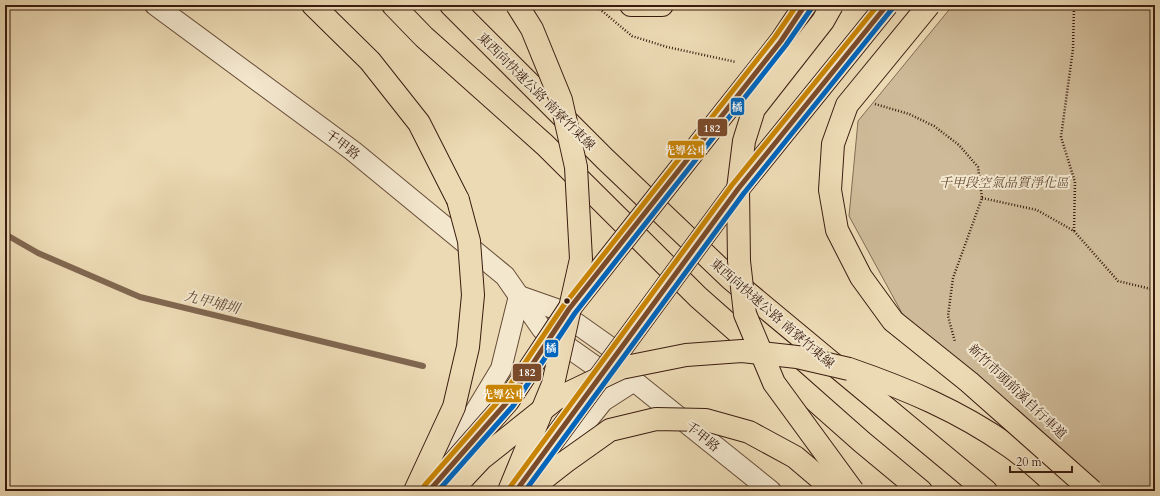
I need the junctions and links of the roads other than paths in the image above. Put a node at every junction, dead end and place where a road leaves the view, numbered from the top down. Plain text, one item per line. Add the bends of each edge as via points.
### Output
1 (155, 5) edge
2 (313, 5) edge
3 (393, 5) edge
4 (451, 5) edge
5 (517, 5) edge
6 (631, 5) edge
7 (662, 5) edge
8 (805, 5) edge
9 (832, 5) edge
10 (887, 5) edge
11 (929, 5) edge
12 (738, 189) junction
13 (519, 296) junction
14 (569, 309) junction
15 (634, 381) junction
16 (478, 408) junction
17 (556, 458) junction
18 (415, 491) edge
19 (428, 491) edge
20 (451, 491) edge
21 (509, 491) edge
22 (516, 491) edge
23 (528, 491) edge
24 (533, 491) edge
25 (771, 491) edge
26 (835, 491) edge
27 (853, 491) edge
28 (921, 491) edge
29 (986, 491) edge
30 (1063, 491) edge
31 (1092, 491) edge

1 - 13 street, 千甲路 via 353,151 505,276
2 - 18 highway, bridge via 370,61 419,123 458,200 469,241 473,295 468,347 454,407
3 - 28 highway via 424,37 544,145 698,297
4 - 29 highway, 東西向快速公路 南寮竹東線 via 731,280
5 - 14 highway, bridge via 532,29 561,100 576,167 581,259
6 - 7 highway
8 - 14 main road, bridge via 776,47
9 - 12 highway, bridge via 823,21 754,109 744,141
10 - 12 main road, bridge
11 - 31 highway, bridge via 847,105 833,144 830,190 836,230 861,277 893,321 969,382
12 - 22 main road, bridge
12 - 27 highway, bridge via 740,276 746,314 759,349 774,383
13 - 15 street, 千甲路 via 556,309 614,350
13 - 16 street via 501,369
14 - 19 main road, bridge via 508,401
14 - 21 highway, bridge via 553,384
15 - 17 street via 603,400
15 - 25 street, 千甲路
16 - 17 street via 507,409 547,431
16 - 17 street via 488,434 527,460
16 - 19 street
17 - 24 street
20 - 30 highway, bridge via 481,459 556,399 607,374 621,368 686,355 742,351 797,357 849,369 901,387 955,412 1010,446
23 - 26 highway, bridge via 610,430 656,419 706,420 749,432 795,457

